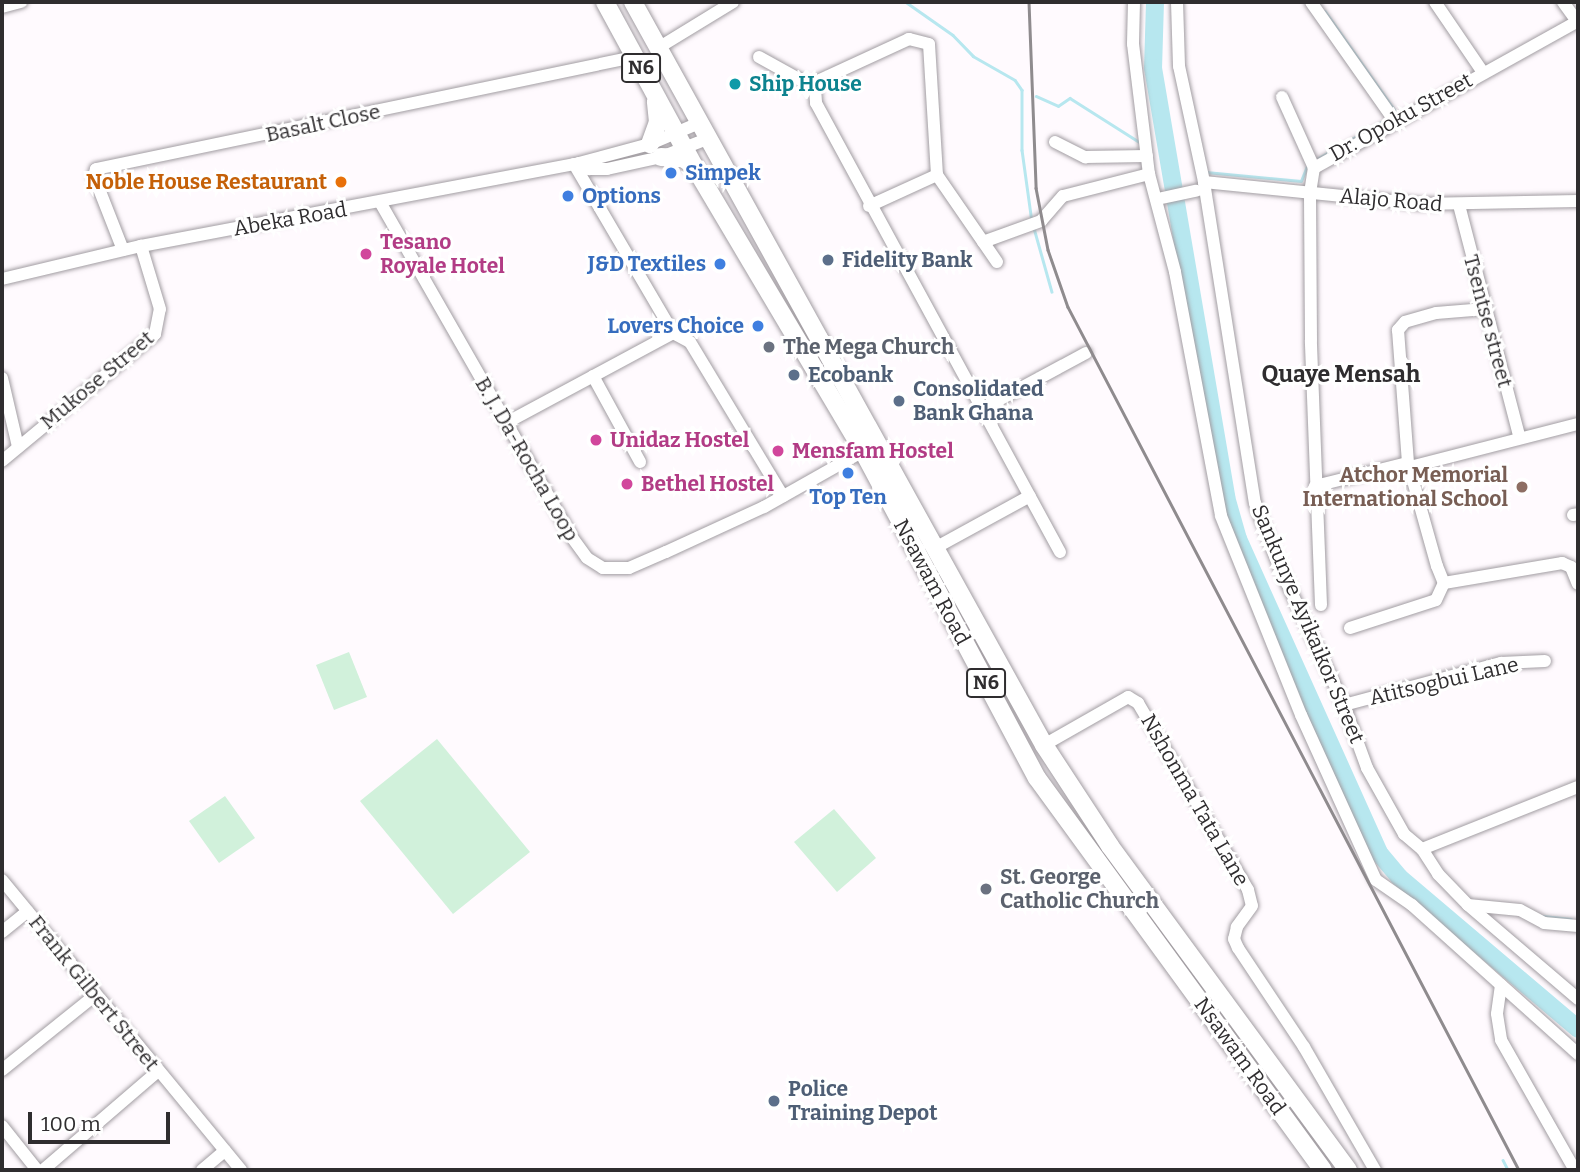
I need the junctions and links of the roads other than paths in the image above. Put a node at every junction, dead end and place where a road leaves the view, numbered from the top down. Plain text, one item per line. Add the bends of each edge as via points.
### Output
1 (21, 2) edge
2 (605, 2) edge
3 (632, 2) edge
4 (733, 2) edge
5 (1134, 2) edge
6 (1177, 2) edge
7 (1311, 2) edge
8 (1435, 2) edge
9 (1563, 2) edge
10 (2, 7) edge
11 (1578, 22) edge
12 (659, 48) junction
13 (634, 57) junction
14 (759, 57) dead end
15 (1482, 71) junction
16 (814, 92) junction
17 (655, 95) junction
18 (1282, 97) dead end
19 (1394, 120) junction
20 (703, 131) junction
21 (680, 141) junction
22 (1055, 142) dead end
23 (655, 150) junction
24 (1147, 156) junction
25 (577, 164) junction
26 (694, 166) junction
27 (1314, 168) junction
28 (1149, 174) junction
29 (937, 175) junction
30 (1200, 187) junction
31 (1310, 193) junction
32 (1162, 198) dead end
33 (1578, 201) edge
34 (380, 202) junction
35 (1459, 205) junction
36 (869, 206) junction
37 (983, 242) junction
38 (141, 246) junction
39 (123, 250) junction
40 (997, 262) dead end
41 (2, 279) edge
42 (1485, 309) junction
43 (673, 333) junction
44 (1086, 353) dead end
45 (593, 376) junction
46 (2, 387) edge
47 (982, 409) junction
48 (506, 423) junction
49 (1578, 424) edge
50 (1519, 436) junction
51 (18, 447) junction
52 (863, 451) junction
53 (2, 461) edge
54 (640, 462) dead end
55 (1409, 465) junction
56 (1315, 486) junction
57 (783, 496) junction
58 (1030, 496) junction
59 (935, 548) junction
60 (1060, 552) dead end
61 (1444, 583) junction
62 (1578, 584) edge
63 (1321, 605) dead end
64 (1350, 628) dead end
65 (1545, 661) dead end
66 (1344, 705) junction
67 (1044, 745) junction
68 (1578, 787) edge
69 (1422, 849) junction
70 (2, 880) edge
71 (1468, 905) junction
72 (28, 911) junction
73 (1578, 926) edge
74 (2, 932) edge
75 (1501, 985) junction
76 (94, 996) junction
77 (1578, 999) edge
78 (1578, 1054) edge
79 (2, 1070) edge
80 (157, 1072) junction
81 (2, 1126) edge
82 (225, 1151) junction
83 (37, 1170) edge
84 (43, 1170) edge
85 (202, 1170) edge
86 (241, 1170) edge
87 (1323, 1170) edge
88 (1348, 1170) edge
89 (1375, 1170) edge
90 (1575, 1170) edge

1 - 10 street
2 - 13 highway, Nsawam Road / N6
3 - 12 highway, Nsawam Road / N6
4 - 12 street
5 - 24 street via 1133,44
6 - 30 street, Sankunye Ayikaikor Street via 1179,66
7 - 19 street
8 - 15 street
9 - 11 street
11 - 15 street, Dr. Opoku Street
12 - 20 highway, Nsawam Road / N6
13 - 17 highway, Nsawam Road / N6
13 - 39 street, Basalt Close via 96,169 94,176
14 - 16 street
15 - 19 street, Dr. Opoku Street
16 - 29 street via 820,80 879,51 909,39 929,44
16 - 36 street
17 - 21 highway, Nsawam Road / N6
17 - 23 highway
18 - 27 street
19 - 27 street, Dr. Opoku Street
20 - 21 street, Abeka Road
20 - 59 highway, Nsawam Road / N6
21 - 23 street, Abeka Road
21 - 26 highway, Nsawam Road / N6
22 - 24 street via 1085,157
23 - 25 street, Abeka Road via 607,169
23 - 26 highway
24 - 28 street
25 - 34 street, Abeka Road
25 - 43 street
26 - 52 highway, Nsawam Road / N6
27 - 31 street, Dr. Opoku Street
28 - 37 street via 1063,196 1041,220
28 - 75 street via 1175,272 1221,516 1339,803 1383,888 1412,905
29 - 36 street
29 - 37 street
30 - 31 street, Alajo Road
30 - 32 street, Alajo Road
30 - 66 street, Sankunye Ayikaikor Street via 1255,503
31 - 35 street, Alajo Road
31 - 56 street, Dr. Opoku Street
33 - 35 street, Alajo Road via 1525,199
34 - 38 street, Abeka Road
34 - 48 street, B. J. Da-Rocha Loop
35 - 42 street, Tsentse street
36 - 47 street
37 - 40 street
38 - 39 street, Abeka Road
38 - 51 street, Mukose Street via 160,309 155,334
39 - 41 street, Abeka Road
42 - 50 street, Tsentse street
42 - 55 street via 1436,313 1405,322 1398,330
43 - 45 street
43 - 57 street via 690,342
44 - 47 street
45 - 48 street
45 - 54 street
46 - 51 street
47 - 58 street
48 - 57 street, B. J. Da-Rocha Loop via 571,536 587,558 603,568 629,568
49 - 50 street
50 - 55 street
51 - 53 street, Mukose Street
52 - 57 street, B. J. Da-Rocha Loop
52 - 87 highway, Nsawam Road / N6 via 1037,778
55 - 56 street
55 - 61 street
56 - 63 street, Dr. Opoku Street
58 - 59 street
58 - 60 street
59 - 67 highway, Nsawam Road / N6
61 - 62 street via 1562,563 1571,567
61 - 64 street via 1436,600
65 - 66 street, Atitsogbui Lane via 1501,663
66 - 69 street, Sankunye Ayikaikor Street via 1367,768 1404,834
67 - 88 highway, Nsawam Road / N6 via 1110,846
67 - 89 street, Nshonma Tata Lane via 1129,697 1138,703 1248,890 1252,906 1237,927 1234,939 1238,948 1304,1048
68 - 69 street
69 - 71 street, Sankunye Ayikaikor Street via 1438,874
70 - 72 street, Frank Gilbert Street
71 - 73 street via 1520,910 1544,923
71 - 77 street, Sankunye Ayikaikor Street
72 - 74 street
72 - 76 street, Frank Gilbert Street
75 - 78 street
75 - 90 street via 1497,1014 1501,1040
76 - 79 street
76 - 80 street, Frank Gilbert Street
80 - 82 street, Frank Gilbert Street
80 - 84 street
81 - 83 street
82 - 85 street
82 - 86 street, Frank Gilbert Street

